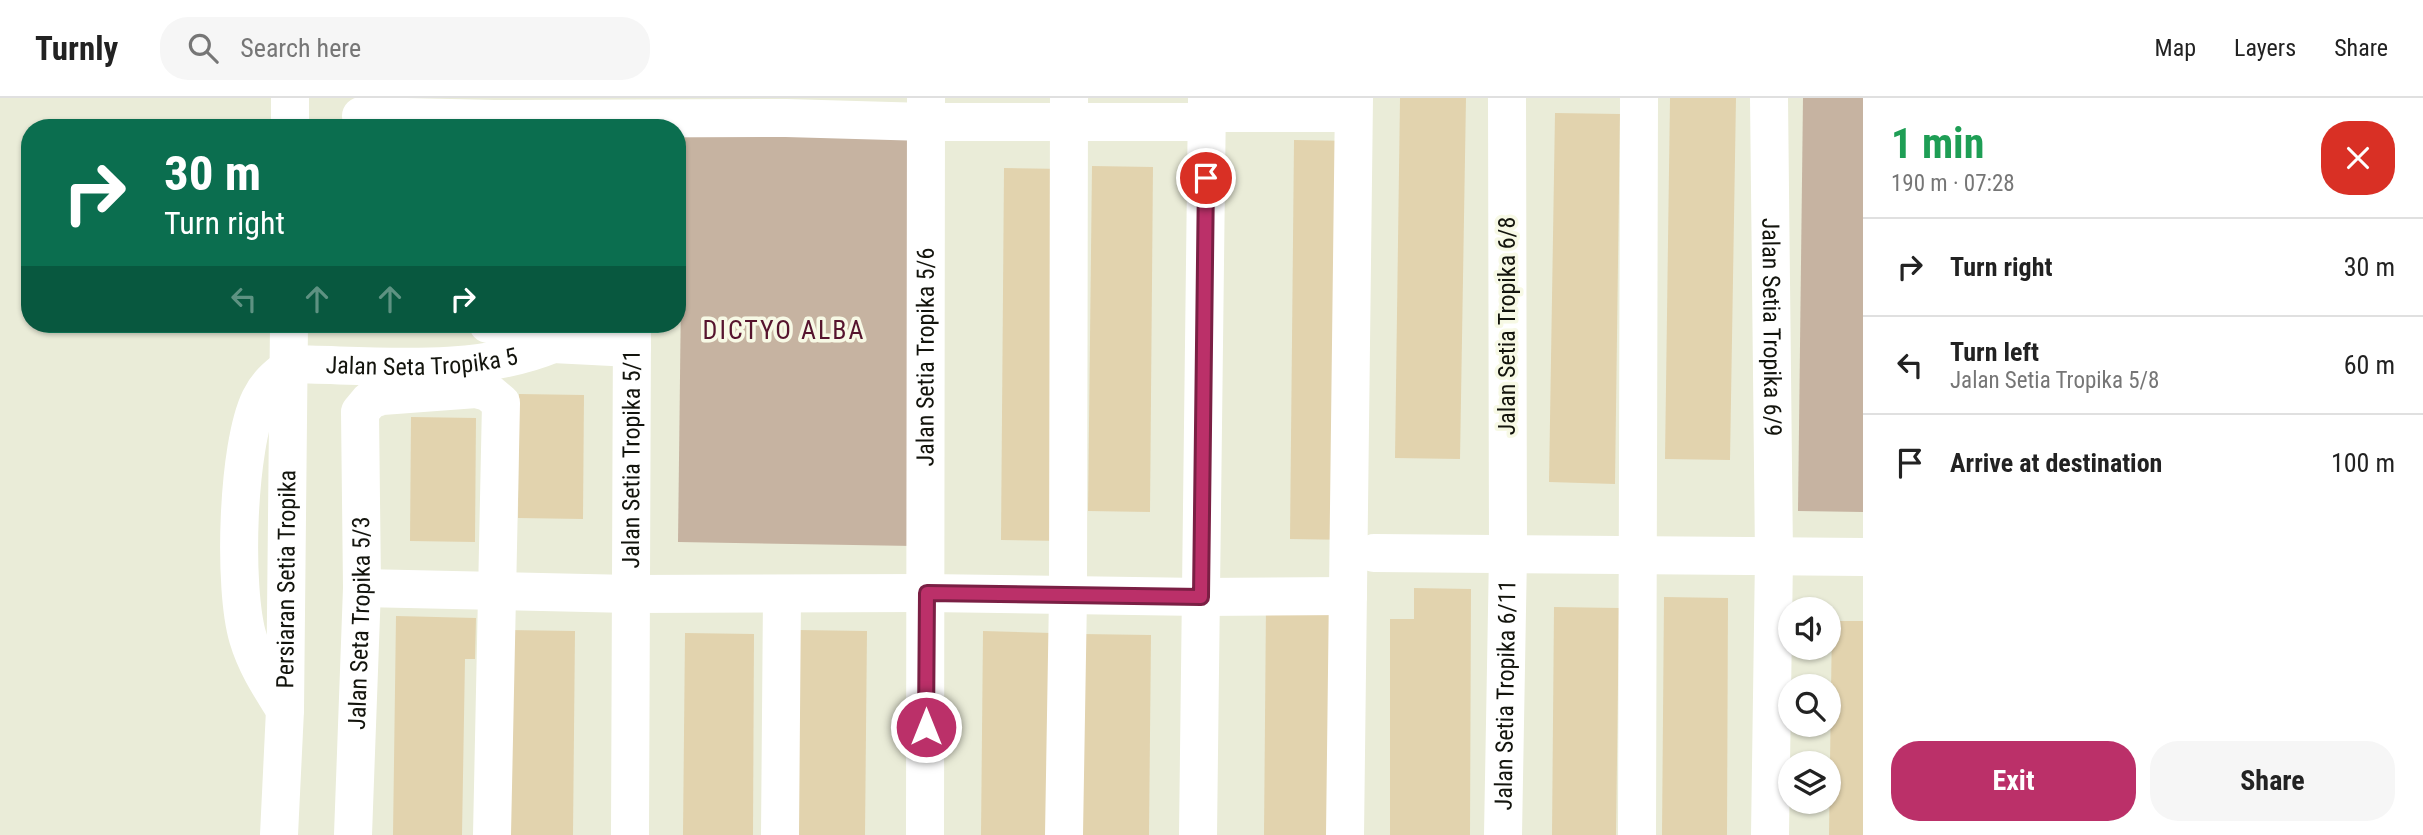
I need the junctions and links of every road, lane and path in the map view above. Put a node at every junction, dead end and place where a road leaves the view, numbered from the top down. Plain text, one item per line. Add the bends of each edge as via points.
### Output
1 (290, 98) edge
2 (1507, 98) edge
3 (1639, 98) edge
4 (1769, 98) edge
5 (1360, 103) edge
6 (786, 108) edge
7 (926, 110) edge
8 (1069, 110) edge
9 (1207, 111) edge
10 (361, 114) edge
11 (495, 115) edge
12 (633, 115) edge
13 (290, 119) edge
14 (289, 333) edge
15 (532, 333) edge
16 (632, 336) edge
17 (553, 344) junction
18 (288, 366) junction
19 (1374, 553) junction
20 (1508, 554) junction
21 (1638, 555) junction
22 (1774, 556) junction
23 (1863, 557) edge
24 (362, 589) junction
25 (496, 592) junction
26 (927, 593) junction
27 (631, 594) junction
28 (782, 595) junction
29 (1068, 596) junction
30 (1348, 596) junction
31 (1201, 597) junction
32 (279, 835) edge
33 (354, 835) edge
34 (492, 835) edge
35 (630, 835) edge
36 (780, 835) edge
37 (925, 835) edge
38 (1064, 835) edge
39 (1198, 835) edge
40 (1345, 835) edge
41 (1369, 835) edge
42 (1503, 835) edge
43 (1637, 835) edge
44 (1770, 835) edge

1 - 13 street
2 - 20 street, Jalan Setia Tropika 6/8
3 - 21 street
4 - 22 street, Jalan Setia Tropika 6/9
5 - 9 street
5 - 19 street
5 - 30 street
6 - 7 street
6 - 12 street
7 - 8 street
7 - 26 street, Jalan Setia Tropika 5/6
8 - 9 street
8 - 29 street
9 - 31 street
10 - 11 street
11 - 12 street
14 - 18 street, Persiaran Setia Tropika
15 - 17 street, Jalan Seta Tropika 5
16 - 17 street, Jalan Seta Tropika 5
16 - 27 street, Jalan Setia Tropika 5/1
17 - 18 street, Jalan Seta Tropika 5 via 467,365
18 - 32 street, Persiaran Setia Tropika via 285,710
19 - 20 street
19 - 41 street
20 - 21 street
20 - 42 street, Jalan Setia Tropika 6/11
21 - 22 street
21 - 43 street
22 - 23 street
22 - 44 street, Jalan Setia Tropika 6/9
24 - 25 street
24 - 25 street, Jalan Seta Tropika 5/3 via 360,412 370,400 382,396 476,389 501,402
24 - 33 street, Jalan Seta Tropika 5/3
25 - 27 street
25 - 34 street
26 - 28 street
26 - 29 street
26 - 37 street, Jalan Setia Tropika 5/6
27 - 28 street
27 - 35 street, Jalan Setia Tropika 5/1
28 - 36 street
29 - 31 street
29 - 38 street
30 - 31 street
30 - 40 street
31 - 39 street

